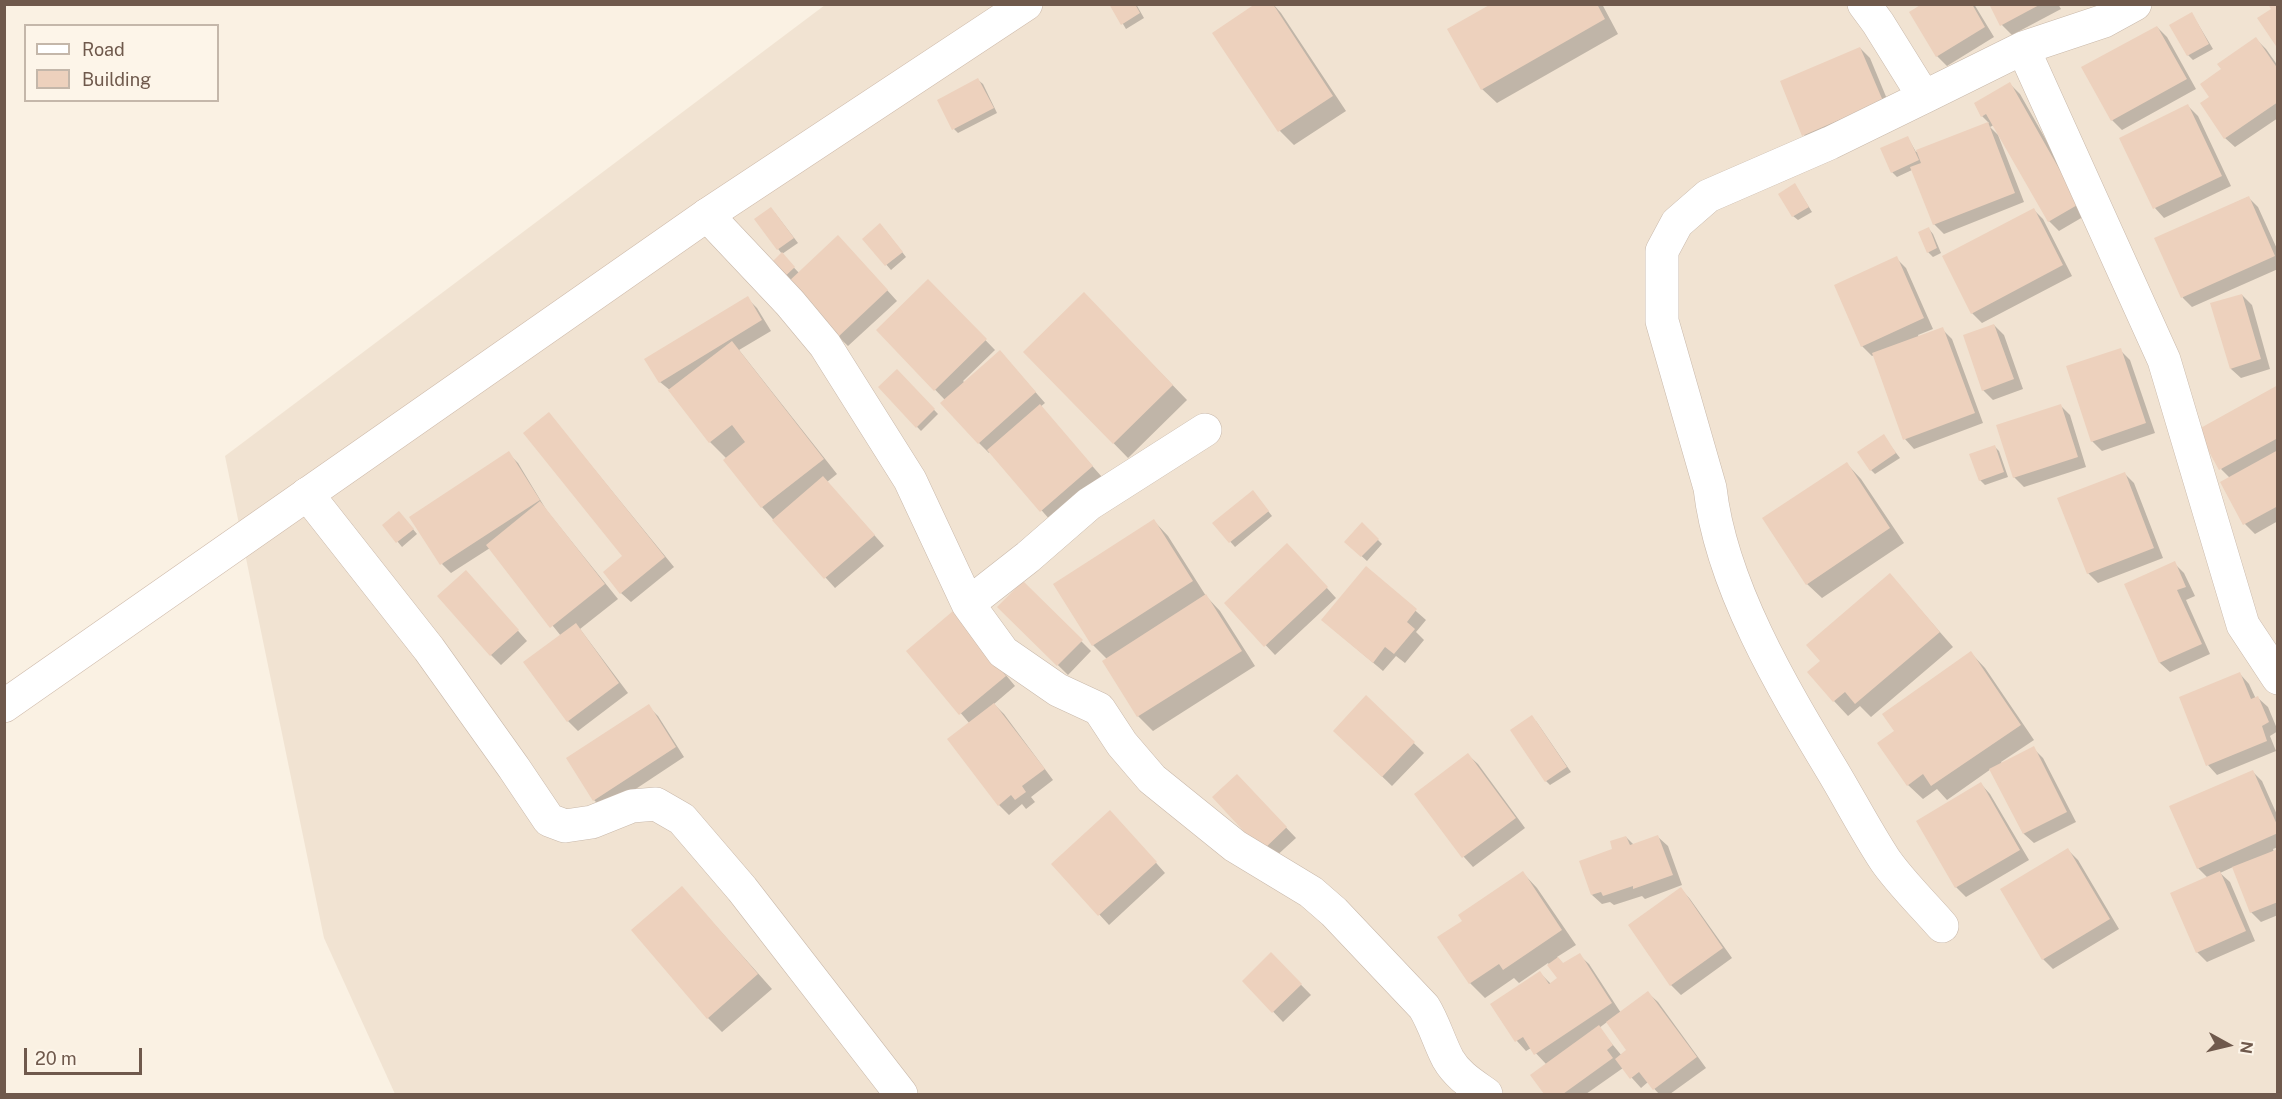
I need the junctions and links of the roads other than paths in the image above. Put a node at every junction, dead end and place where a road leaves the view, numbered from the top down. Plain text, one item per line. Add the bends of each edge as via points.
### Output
1 (1026, 4) edge
2 (1864, 4) edge
3 (2135, 4) edge
4 (2023, 48) junction
5 (1924, 97) junction
6 (707, 215) junction
7 (1205, 430) dead end
8 (307, 494) junction
9 (968, 604) junction
10 (2277, 678) edge
11 (4, 706) edge
12 (1942, 926) dead end
13 (901, 1095) edge
14 (1486, 1095) edge

1 - 6 street
2 - 5 street
3 - 4 street via 2104,21
4 - 5 street
4 - 10 street via 2164,360 2243,625
5 - 12 street via 1708,196 1677,223 1662,251 1662,321 1707,477 1722,550 1756,630 1788,696 1886,862
6 - 8 street
6 - 9 street via 825,345 910,480
7 - 9 street via 1089,504
8 - 11 street
8 - 13 street via 429,649 549,820 565,826 592,822 632,806 656,804 682,819 742,889
9 - 14 street via 1003,652 1058,690 1099,709 1152,780 1235,846 1311,892 1334,912 1424,1007 1448,1059 1461,1077

